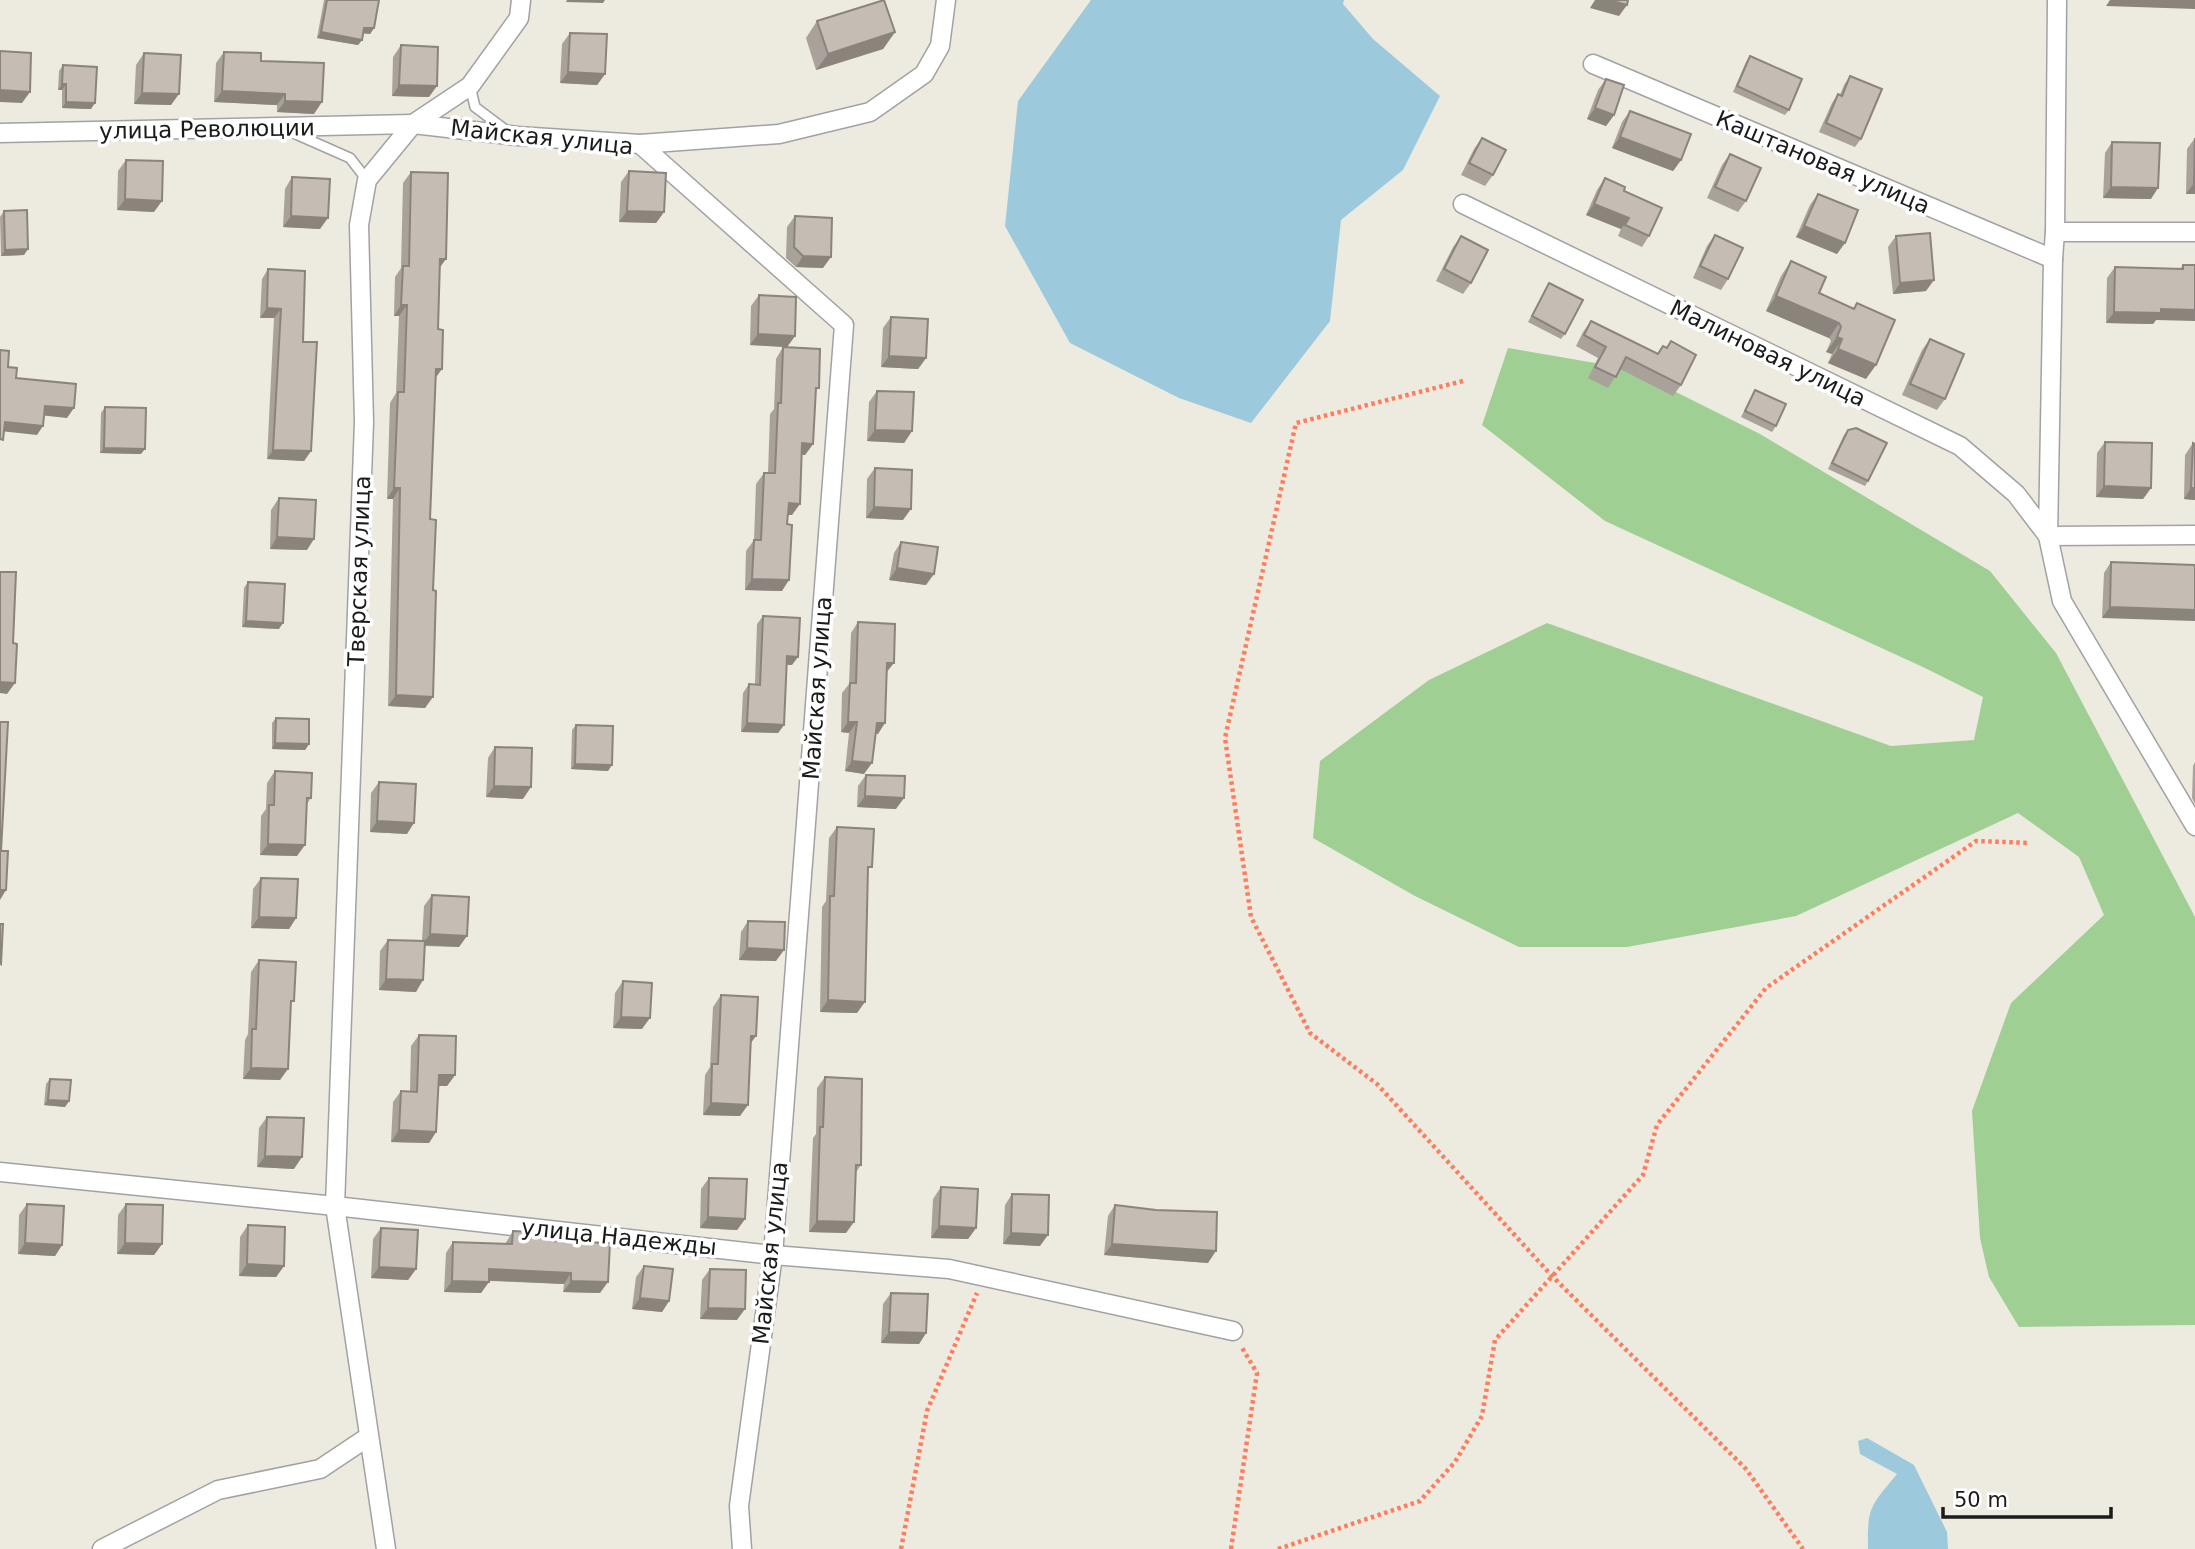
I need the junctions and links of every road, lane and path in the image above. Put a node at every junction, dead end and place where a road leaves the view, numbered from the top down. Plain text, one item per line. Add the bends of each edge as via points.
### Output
1 (521, 0) edge
2 (947, 0) edge
3 (2057, 0) edge
4 (1593, 64) dead end
5 (470, 86) junction
6 (413, 124) junction
7 (275, 127) junction
8 (0, 133) edge
9 (518, 136) junction
10 (640, 144) junction
11 (367, 180) junction
12 (1463, 204) dead end
13 (2055, 232) junction
14 (2195, 232) edge
15 (2053, 259) junction
16 (1463, 381) dead end
17 (2195, 535) edge
18 (2048, 536) junction
19 (2195, 826) edge
20 (2030, 843) dead end
21 (0, 1172) edge
22 (335, 1206) junction
23 (773, 1255) junction
24 (1552, 1276) junction
25 (984, 1277) junction
26 (1233, 1331) joint
27 (368, 1437) junction
28 (102, 1549) edge
29 (386, 1549) edge
30 (742, 1549) edge
31 (901, 1549) edge
32 (1231, 1549) edge
33 (1278, 1549) edge
34 (1803, 1549) edge

1 - 5 street, Тверская улица via 519,18
2 - 10 street via 940,46 924,74 870,112 779,134
3 - 13 street
4 - 15 street, Каштановая улица
5 - 6 street, Тверская улица
5 - 9 lane via 475,107
6 - 7 street, улица Революции
6 - 9 street, Майская улица
6 - 11 street, Тверская улица
7 - 8 street, улица Революции
7 - 11 lane via 350,158
9 - 10 street, Майская улица
10 - 23 street, Майская улица via 844,325
11 - 22 street, Тверская улица via 359,225 364,422
12 - 18 street, Малиновая улица via 1960,446 2016,494
13 - 14 street
13 - 15 street
15 - 18 street
16 - 24 path via 1296,424 1225,738 1251,917 1310,1033 1377,1084
17 - 18 street
18 - 19 street via 2062,601
20 - 24 path via 1976,841 1766,988 1657,1125 1643,1175
21 - 22 street, улица Надежды
22 - 23 street, улица Надежды
22 - 27 street, Тверская улица
23 - 25 street, улица Надежды via 949,1269
23 - 30 street, Майская улица via 739,1506
24 - 33 path via 1495,1340 1482,1416 1455,1462 1420,1501
24 - 34 path via 1746,1469
25 - 26 street, улица Надежды
25 - 31 path via 927,1411
26 - 32 path via 1257,1373
27 - 28 street via 320,1469 218,1490
27 - 29 street, Тверская улица

